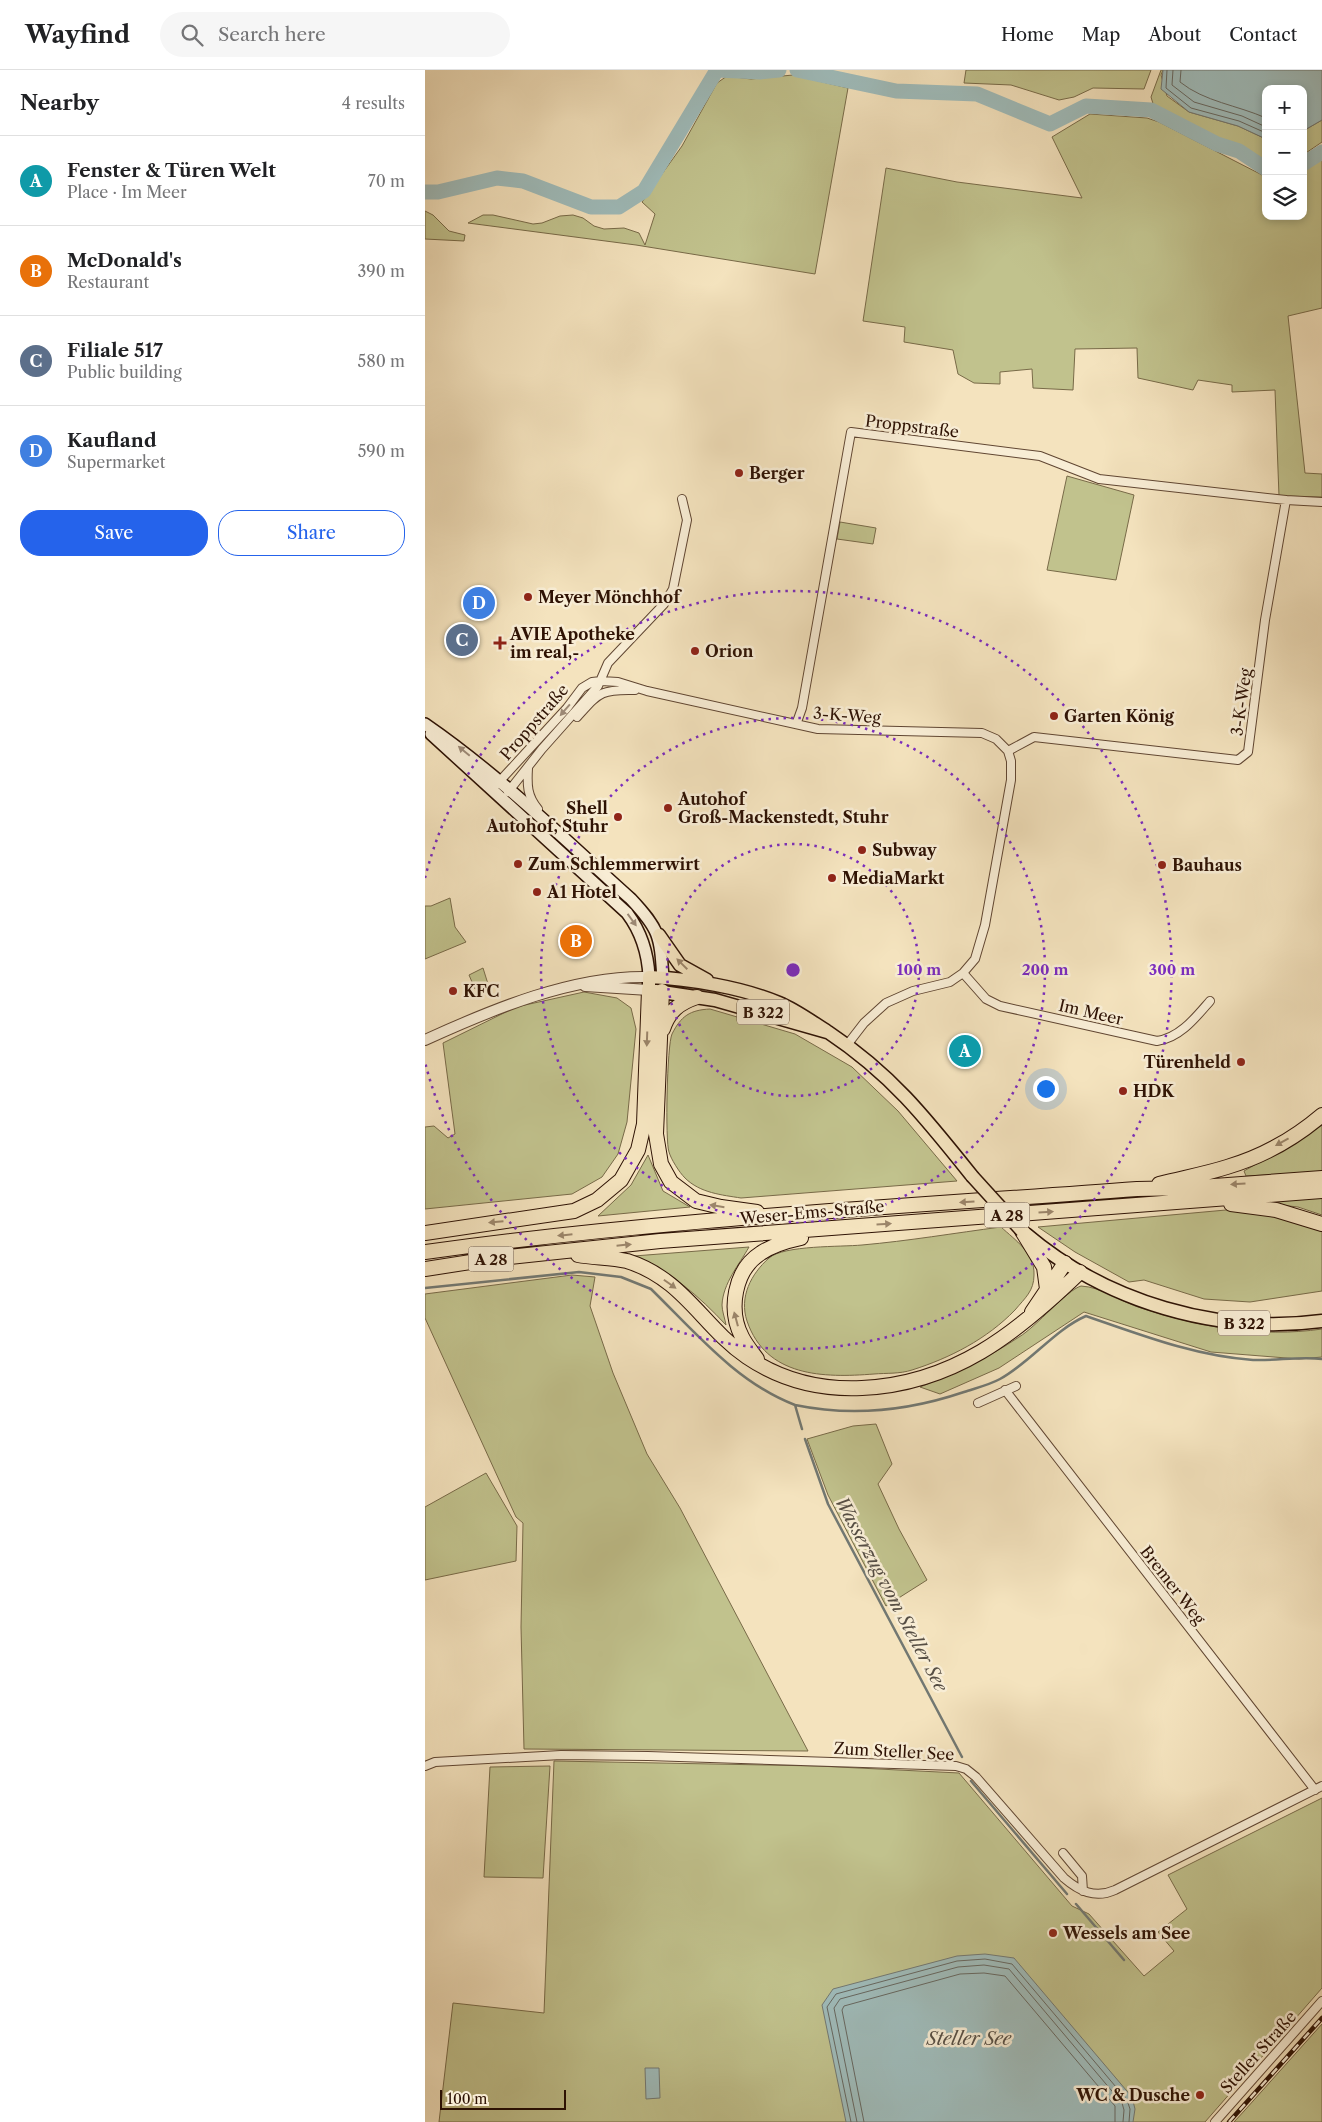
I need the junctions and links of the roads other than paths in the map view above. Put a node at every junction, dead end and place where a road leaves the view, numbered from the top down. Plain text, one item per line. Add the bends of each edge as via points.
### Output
1 (682, 499) dead end
2 (1286, 500) junction
3 (1322, 502) edge
4 (601, 681) junction
5 (607, 690) junction
6 (647, 691) junction
7 (569, 721) junction
8 (797, 722) junction
9 (425, 726) edge
10 (1008, 751) junction
11 (528, 768) junction
12 (500, 782) junction
13 (490, 790) junction
14 (510, 790) junction
15 (502, 799) junction
16 (540, 817) junction
17 (659, 935) junction
18 (963, 973) junction
19 (656, 984) junction
20 (712, 985) junction
21 (697, 997) junction
22 (1211, 1001) dead end
23 (827, 1032) junction
24 (660, 1033) junction
25 (425, 1040) edge
26 (847, 1045) junction
27 (1322, 1115) edge
28 (1322, 1178) edge
29 (1137, 1189) junction
30 (1322, 1191) edge
31 (1203, 1200) junction
32 (783, 1216) junction
33 (1322, 1224) edge
34 (836, 1228) junction
35 (1022, 1231) junction
36 (425, 1233) edge
37 (425, 1252) edge
38 (558, 1252) junction
39 (1065, 1263) junction
40 (425, 1269) edge
41 (1080, 1272) junction
42 (1047, 1288) junction
43 (1029, 1318) junction
44 (1322, 1321) edge
45 (759, 1362) junction
46 (1016, 1386) dead end
47 (1005, 1390) junction
48 (978, 1403) dead end
49 (425, 1766) edge
50 (1318, 1788) edge
51 (1063, 1853) dead end
52 (1083, 1891) junction
53 (1322, 2001) edge
54 (1215, 2122) edge

1 - 4 street, Proppstraße via 687,520 673,589 664,604 608,664
2 - 3 street, Proppstraße
2 - 8 street, Proppstraße via 1099,478 1039,456 851,432
2 - 10 street, 3-K-Weg via 1265,620 1248,752 1238,760 1229,760 1034,737
4 - 5 street
4 - 6 street via 618,682
4 - 7 street, Proppstraße
4 -> 12 street, Proppstraße via 582,688
5 - 6 street
5 - 7 street, Proppstraße via 598,695 573,722
6 - 8 street
7 - 11 street, Proppstraße
8 - 10 street, 3-K-Weg via 810,728 837,730 982,733 996,739
12 -> 9 main road via 458,747
9 - 13 main road
10 - 18 street via 1011,780 985,926 975,959
11 - 14 street, Proppstraße
11 - 16 street, Proppstraße via 530,800 539,810
12 - 13 street, Proppstraße
12 - 14 main road
13 - 15 main road
14 - 15 street, Proppstraße
14 - 16 main road
15 -> 19 main road via 627,913 637,926
16 - 17 main road via 631,899
17 - 19 main road
20 -> 17 main road via 704,977 680,965
18 - 22 street, Im Meer via 986,999 1000,1006 1157,1041 1172,1037
18 - 26 street via 950,982 913,991 886,1004 864,1023
19 - 20 main road, B 322
19 - 21 main road, B 322
19 - 24 highway
19 - 25 street via 576,986 515,1003
19 -> 36 highway via 644,1124 638,1150 621,1180 597,1200 574,1211
20 - 23 main road, B 322 via 778,1003
21 - 23 main road, B 322 via 753,1009
21 - 24 highway via 675,1007
23 - 26 main road, B 322
32 -> 24 highway via 709,1205 685,1194 671,1182 661,1164 656,1134
26 - 35 main road, B 322, bridge via 894,1083 915,1105 972,1176
27 -> 29 highway via 1257,1156 1227,1167
28 -> 29 highway
29 -> 32 highway, Weser-Ems-Straße / A 28
30 - 31 highway
31 - 33 highway via 1276,1210
34 -> 31 highway, Weser-Ems-Straße / A 28
32 -> 37 highway, Weser-Ems-Straße / A 28 via 625,1229
38 -> 34 highway, Weser-Ems-Straße / A 28
45 -> 34 highway via 742,1336 734,1310 735,1295 745,1270 773,1246
35 - 39 main road, B 322
35 - 42 highway via 1044,1266
38 - 40 highway, Weser-Ems-Straße / A 28
38 -> 45 highway via 618,1259 653,1272 676,1287 737,1349
39 - 41 main road, B 322
39 - 42 highway
41 - 43 highway
41 - 44 main road, B 322 via 1122,1293 1167,1309 1208,1318 1259,1325
42 - 43 highway
43 - 45 highway via 982,1353 950,1369 895,1386 841,1389 807,1384 780,1375
46 - 47 street
47 - 48 street
47 - 50 street, Bremer Weg
49 - 52 street, Zum Steller See via 442,1761 561,1755 956,1766 976,1777 1050,1864 1075,1888
50 - 52 street via 1115,1890 1095,1894
51 - 52 street via 1082,1876
53 - 54 street, Steller Straße

